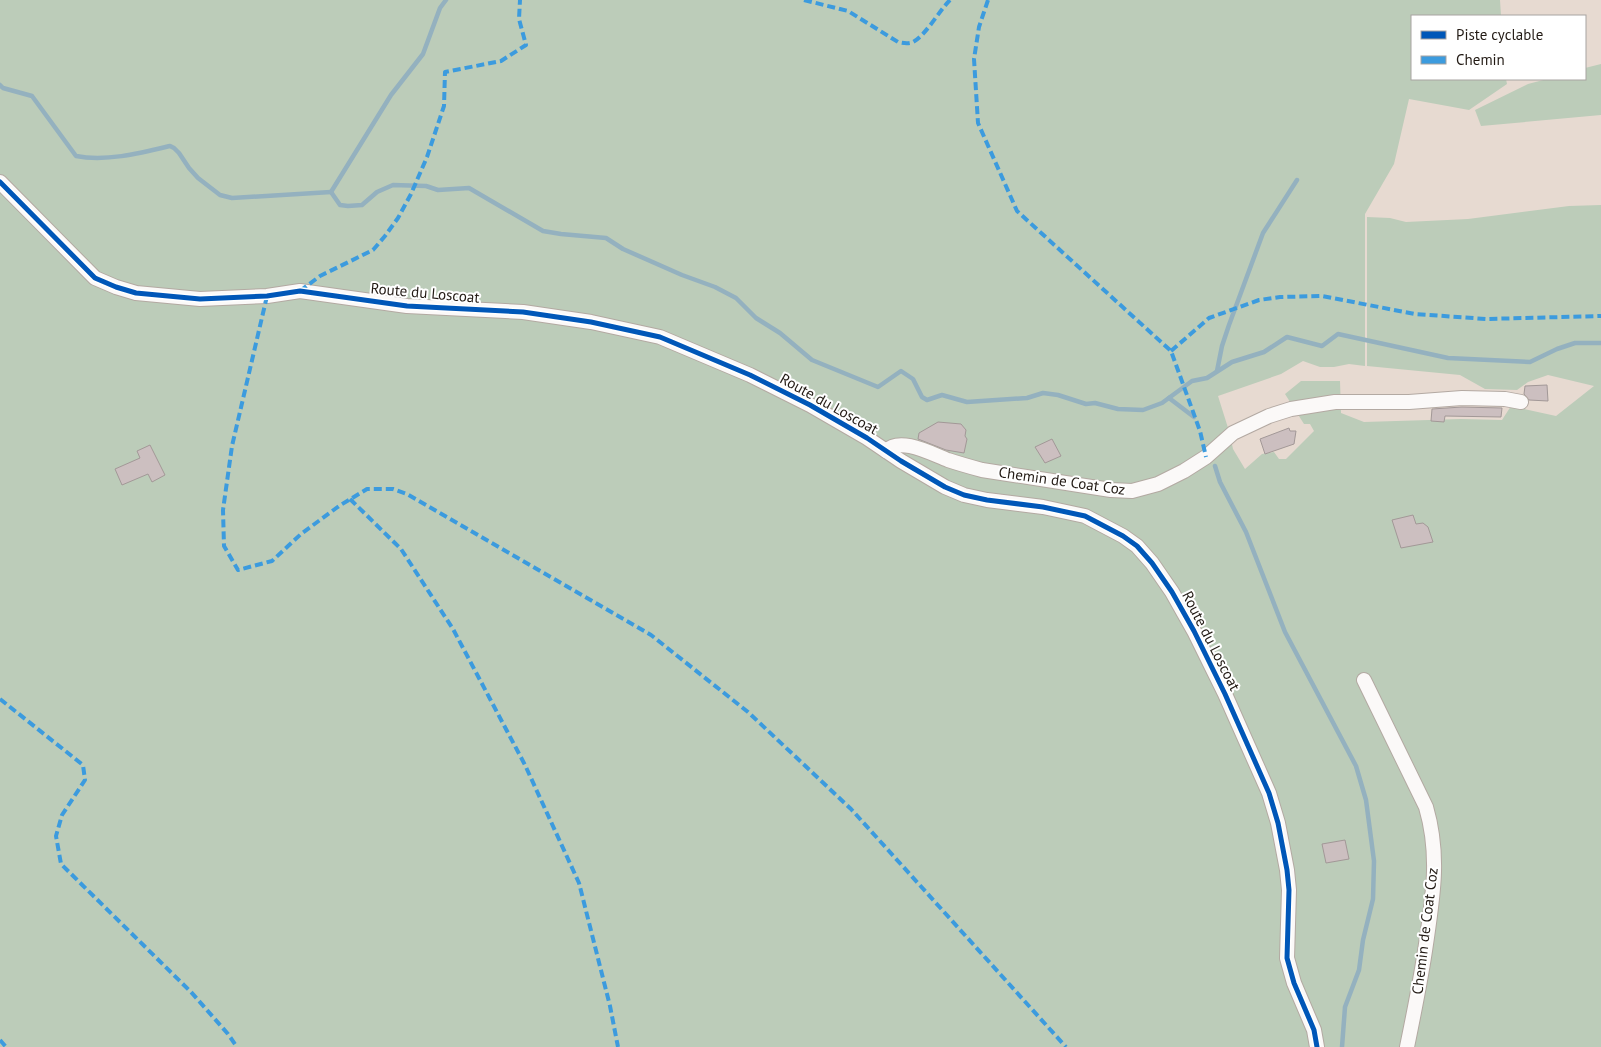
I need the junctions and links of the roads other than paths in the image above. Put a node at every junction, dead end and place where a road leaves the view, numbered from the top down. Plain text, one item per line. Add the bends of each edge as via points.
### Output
1 (0, 182) edge
2 (1520, 402) dead end
3 (886, 451) junction
4 (1364, 680) dead end
5 (1317, 1047) edge
6 (1407, 1047) edge

1 - 3 street, Route du Loscoat via 95,278 116,287 136,293 200,299 300,291 407,306 523,312 632,330 660,337 750,375 810,405
2 - 3 street, Chemin de Coat Coz via 1462,398 1335,402 1291,409 1233,433 1206,457 1170,478 1132,491 992,472 908,446 893,446
3 - 5 street, Route du Loscoat via 930,479 964,495 1085,516 1124,536 1152,563 1194,631 1269,793 1287,870 1287,958 1314,1030
4 - 6 street, Chemin de Coat Coz via 1426,807 1432,827 1434,880 1431,914

